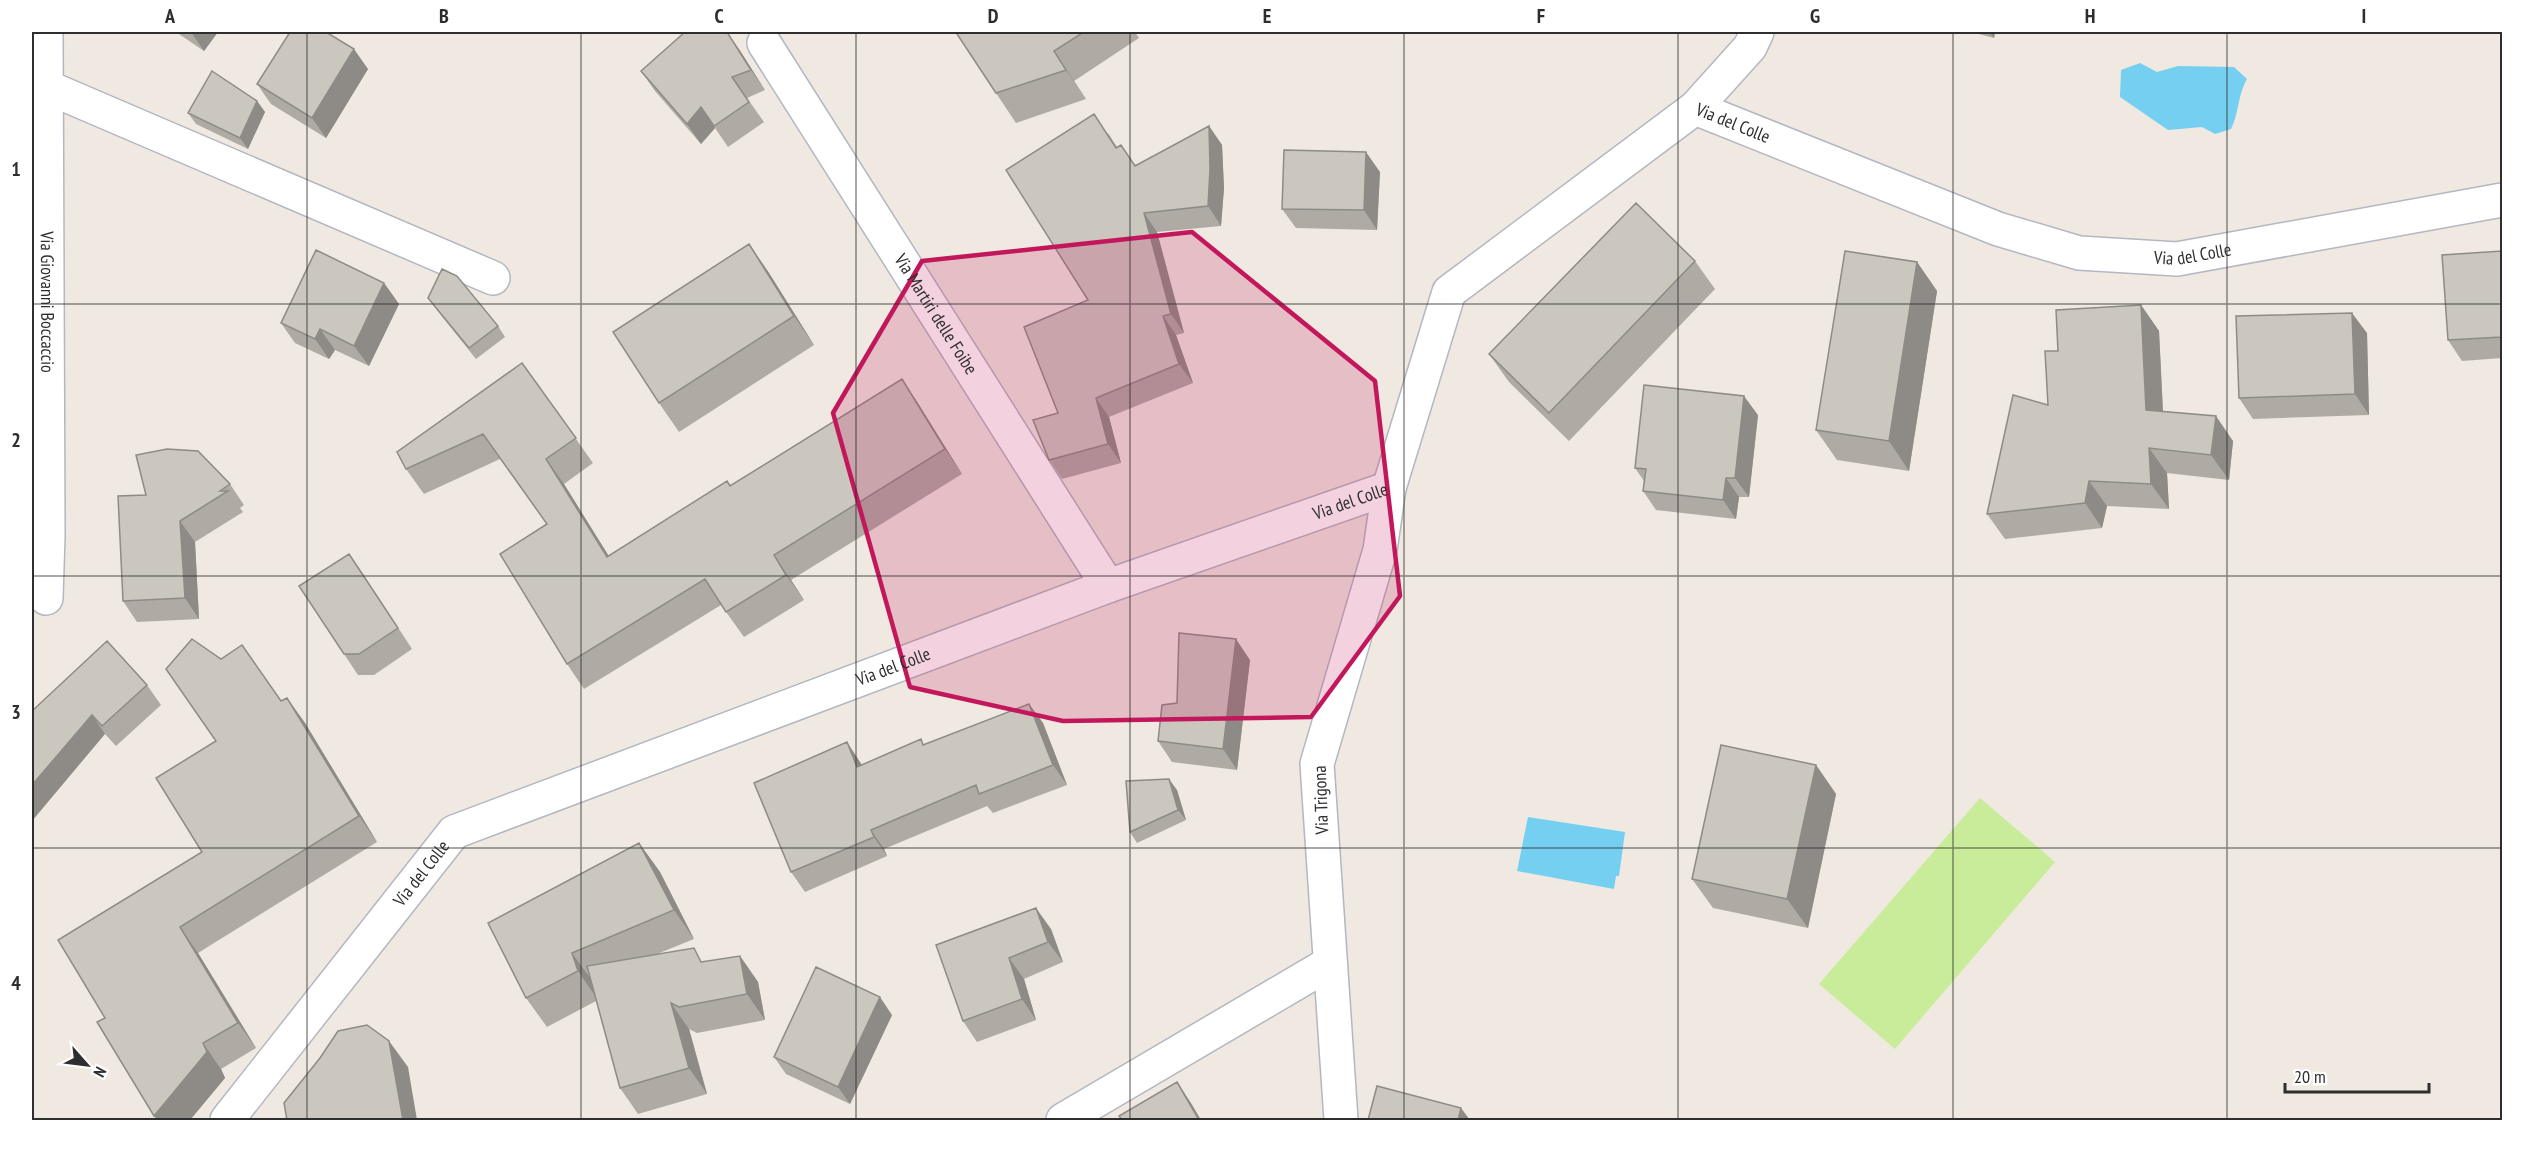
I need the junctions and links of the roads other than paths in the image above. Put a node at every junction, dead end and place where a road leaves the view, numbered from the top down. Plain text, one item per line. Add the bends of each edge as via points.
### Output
1 (45, 32) edge
2 (1757, 32) edge
3 (764, 43) dead end
4 (47, 87) junction
5 (1695, 108) junction
6 (2502, 200) edge
7 (493, 278) dead end
8 (1389, 488) junction
9 (1108, 586) junction
10 (46, 598) dead end
11 (1330, 963) junction
12 (227, 1120) edge
13 (1063, 1120) edge
14 (1341, 1120) edge

1 - 4 street, Via Giovanni Boccaccio
2 - 5 street via 1750,47
3 - 9 street, Via Martiri delle Foibe
4 - 7 street
4 - 10 street, Via Giovanni Boccaccio
5 - 6 street, Via del Colle via 1998,229 2079,253 2177,259
5 - 8 street, Via del Colle via 1449,292
8 - 9 street, Via del Colle
8 - 11 street, Via Trigona via 1380,550 1317,764
9 - 12 street, Via del Colle via 454,832
11 - 13 street
11 - 14 street, Via Trigona

